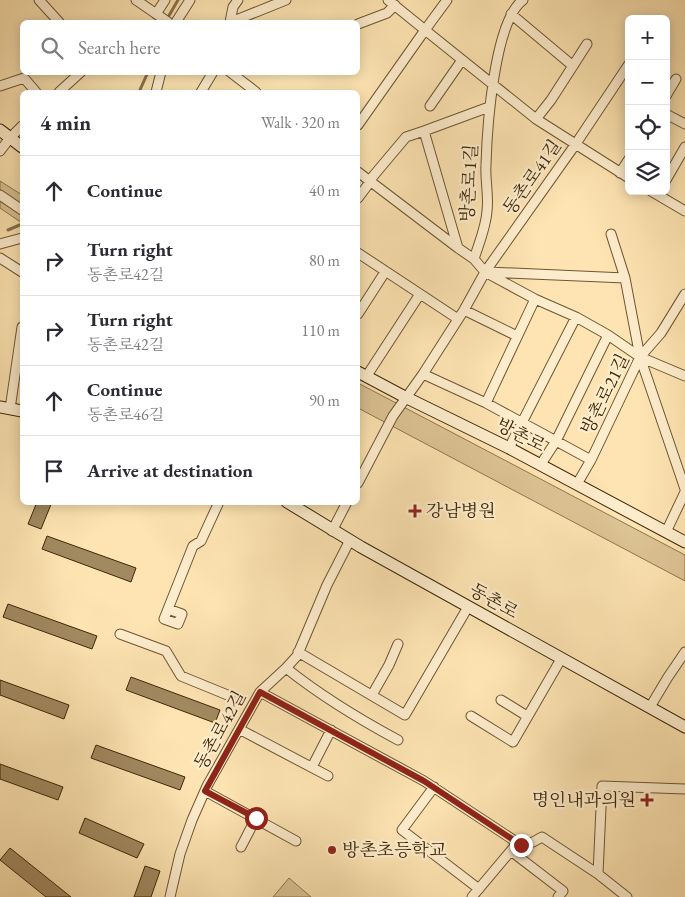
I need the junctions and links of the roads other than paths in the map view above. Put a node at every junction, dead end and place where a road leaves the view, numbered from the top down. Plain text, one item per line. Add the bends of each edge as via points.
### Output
1 (39, 0) edge
2 (136, 0) edge
3 (165, 0) edge
4 (190, 0) edge
5 (238, 0) edge
6 (286, 0) edge
7 (447, 0) edge
8 (523, 0) edge
9 (392, 2) edge
10 (511, 14) junction
11 (161, 18) edge
12 (56, 19) edge
13 (177, 20) edge
14 (231, 20) edge
15 (236, 20) edge
16 (360, 23) edge
17 (425, 30) junction
18 (587, 44) dead end
19 (462, 60) junction
20 (573, 66) junction
21 (625, 70) edge
22 (78, 75) edge
23 (160, 75) edge
24 (211, 75) edge
25 (234, 75) edge
26 (676, 79) dead end
27 (493, 85) junction
28 (0, 86) edge
29 (670, 89) edge
30 (34, 90) edge
31 (61, 90) edge
32 (156, 90) edge
33 (202, 90) edge
34 (253, 90) edge
35 (430, 106) dead end
36 (489, 107) junction
37 (670, 116) edge
38 (536, 119) junction
39 (360, 122) edge
40 (685, 124) edge
41 (20, 128) edge
42 (0, 130) edge
43 (424, 131) junction
44 (10, 138) junction
45 (20, 145) edge
46 (575, 145) junction
47 (685, 147) edge
48 (0, 151) edge
49 (670, 173) edge
50 (360, 174) edge
51 (625, 176) edge
52 (370, 181) junction
53 (0, 195) edge
54 (360, 195) edge
55 (661, 195) edge
56 (20, 209) edge
57 (685, 211) edge
58 (611, 234) dead end
59 (20, 239) edge
60 (0, 244) edge
61 (458, 248) junction
62 (360, 255) edge
63 (0, 258) edge
64 (474, 259) junction
65 (20, 271) edge
66 (385, 272) junction
67 (485, 272) junction
68 (625, 278) junction
69 (420, 294) junction
70 (685, 294) edge
71 (535, 299) junction
72 (464, 310) junction
73 (360, 311) edge
74 (576, 317) junction
75 (458, 319) junction
76 (608, 335) junction
77 (517, 336) junction
78 (20, 337) edge
79 (640, 357) junction
80 (684, 373) edge
81 (362, 374) edge
82 (423, 374) junction
83 (405, 397) junction
84 (486, 403) junction
85 (5, 408) edge
86 (20, 411) edge
87 (522, 423) junction
88 (556, 442) junction
89 (509, 448) junction
90 (591, 460) junction
91 (541, 464) junction
92 (360, 479) edge
93 (577, 484) junction
94 (685, 490) edge
95 (219, 505) edge
96 (292, 505) edge
97 (345, 505) edge
98 (332, 530) junction
99 (666, 532) junction
100 (350, 540) junction
101 (685, 542) edge
102 (468, 607) junction
103 (168, 609) dead end
104 (120, 634) dead end
105 (398, 644) dead end
106 (298, 652) junction
107 (685, 652) edge
108 (561, 659) junction
109 (286, 668) junction
110 (260, 692) junction
111 (372, 695) junction
112 (230, 696) dead end
113 (501, 700) dead end
114 (650, 707) junction
115 (471, 716) dead end
116 (527, 716) junction
117 (685, 727) edge
118 (239, 729) junction
119 (331, 730) junction
120 (398, 740) dead end
121 (312, 768) junction
122 (328, 776) dead end
123 (434, 787) junction
124 (685, 788) edge
125 (205, 791) junction
126 (256, 818) junction
127 (296, 841) dead end
128 (517, 842) junction
129 (241, 847) dead end
130 (510, 851) junction
131 (598, 874) junction
132 (478, 889) junction
133 (171, 896) edge
134 (472, 897) edge
135 (558, 897) edge
136 (628, 897) edge

1 - 12 street
2 - 11 street
3 - 11 street
4 - 13 street
5 - 14 street via 233,7
6 - 15 street
7 - 17 street
8 - 10 street
9 - 16 street via 387,13
9 - 17 street
10 - 20 street
10 - 27 street, 방촌로1길 via 502,39
17 - 19 street
17 - 39 street
18 - 20 street
19 - 27 street
19 - 35 street
20 - 38 street
21 - 46 street, 동촌로41길
22 - 31 street
23 - 32 street
24 - 33 street
25 - 34 street
26 - 29 street
27 - 36 street, 방촌로1길
27 - 38 street
28 - 30 street via 24,78
36 - 43 street, 방촌로1길
36 - 64 street, 방촌로1길 via 487,210
37 - 40 street
38 - 46 street
41 - 44 street
42 - 44 main road
43 - 52 street, 방촌로1길 via 406,137
43 - 61 street, 방촌로1길
44 - 45 main road
44 - 48 street
46 - 51 street
46 - 67 street, 동촌로41길
47 - 49 street
50 - 52 street, 방촌로1길
52 - 54 street
52 - 61 street, 방촌로1길
53 - 56 street
55 - 57 street
58 - 68 street
59 - 60 street
61 - 64 street, 방촌로1길
62 - 66 street
63 - 65 street
64 - 67 street, 방촌로1길
66 - 69 street
66 - 73 street
67 - 68 street
67 - 71 street, 방촌로1길
67 - 72 street, 동촌로41길
68 - 79 street
69 - 75 street
69 - 81 street
70 - 79 street, 방촌로21길 via 661,333
71 - 74 street, 방촌로1길
71 - 77 street
72 - 75 street, 동촌로41길
72 - 77 street
74 - 76 street, 방촌로1길
74 - 87 street
75 - 82 street, 동촌로41길
76 - 79 street, 방촌로1길
76 - 88 street
77 - 84 street
78 - 85 street
79 - 80 street, 방촌로1길
79 - 90 street, 방촌로21길
79 - 94 street
81 - 83 main road, 방촌로
82 - 83 street, 동촌로41길
82 - 84 street
83 - 89 main road, 방촌로
83 - 92 street, 동촌로41길
84 - 87 street, 방촌로21길
85 - 86 main road
87 - 88 street, 방촌로21길
87 - 89 street
88 - 90 street, 방촌로21길
88 - 91 street
89 - 91 main road, 방촌로
90 - 93 street, 방촌로21길
91 - 93 main road, 방촌로
93 - 99 main road, 방촌로
94 - 99 street
95 - 103 street via 201,541 193,546
96 - 98 main road, 동촌로
97 - 98 street
98 - 100 main road, 동촌로
99 - 101 main road, 방촌로
100 - 102 main road, 동촌로
100 - 106 street, 동촌로42길
102 - 108 main road, 동촌로
102 - 111 street via 405,715
104 - 112 street via 166,651 181,676
105 - 111 street
106 - 109 street, 동촌로42길
106 - 111 street
107 - 114 street
108 - 114 main road, 동촌로
108 - 116 street
109 - 110 street, 동촌로42길
109 - 120 street
110 - 118 street, 동촌로42길
110 - 119 street, 동촌로42길
113 - 116 street
114 - 117 main road, 동촌로
115 - 116 street via 513,742
118 - 121 street
118 - 125 street, 동촌로42길
119 - 121 street
119 - 123 street, 동촌로42길
121 - 122 street
123 - 128 street, 동촌로42길
123 - 132 street via 402,830
124 - 131 street via 602,786
125 - 126 street
125 - 133 street, 동촌로42길 via 180,854
126 - 127 street
126 - 129 street
128 - 130 street
128 - 131 street via 521,845 542,837
130 - 132 street
130 - 135 street via 563,891
131 - 136 street
132 - 134 street

